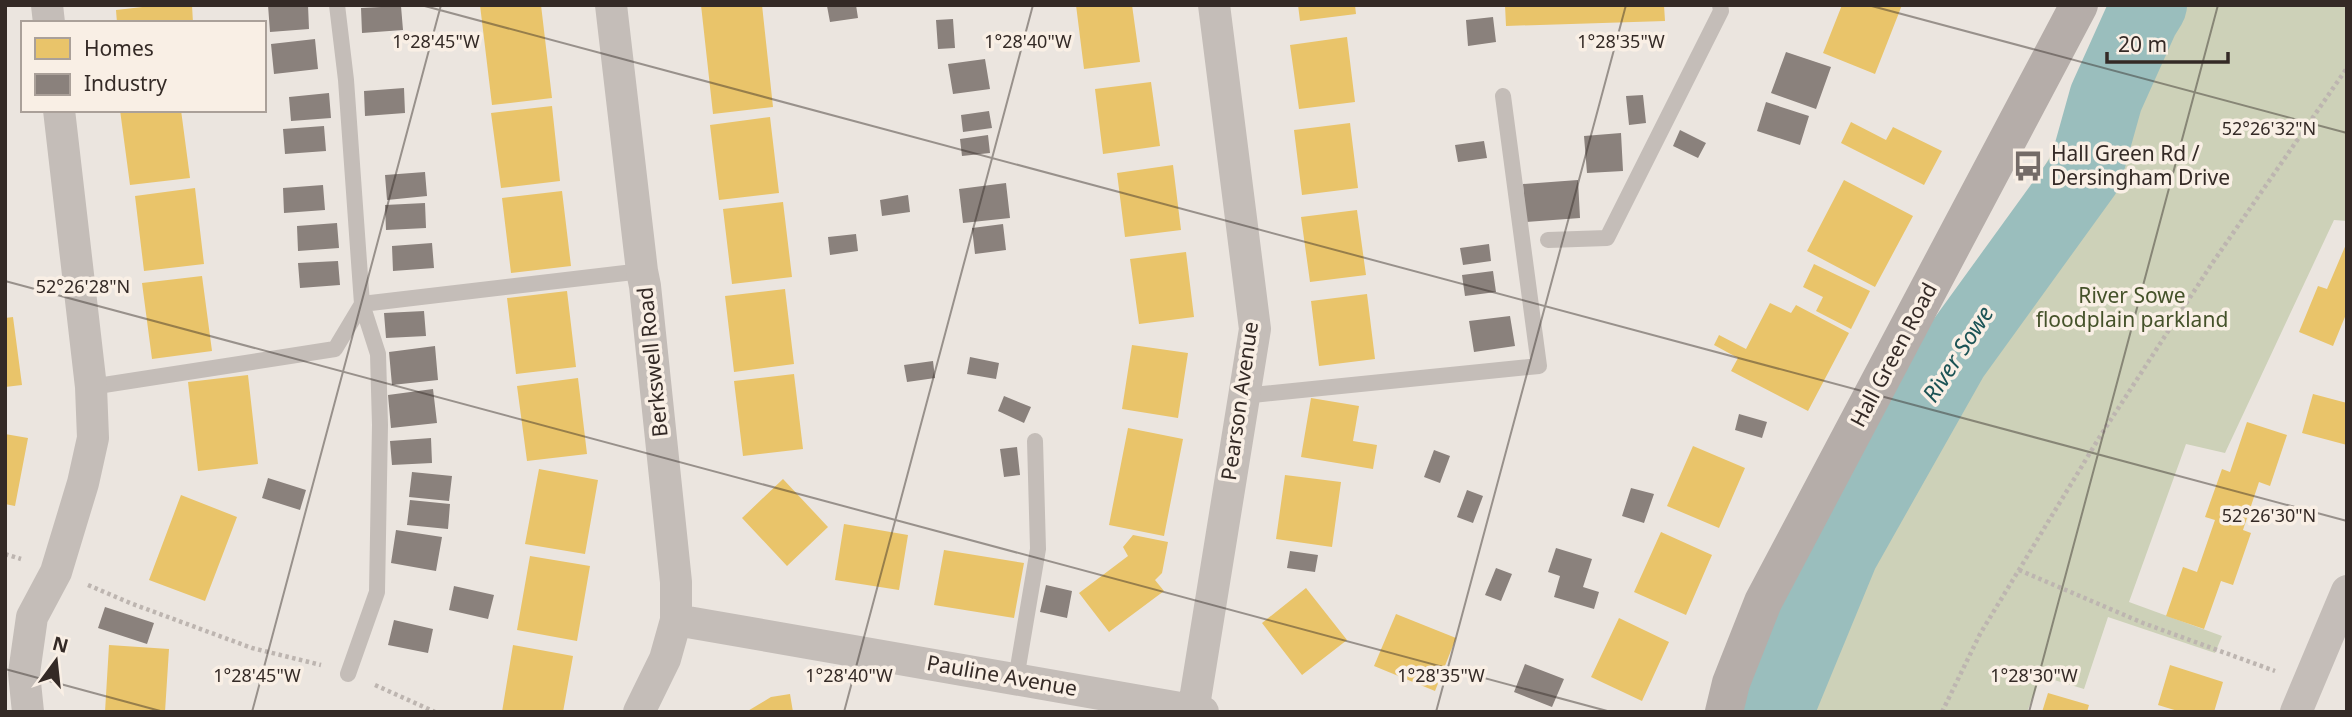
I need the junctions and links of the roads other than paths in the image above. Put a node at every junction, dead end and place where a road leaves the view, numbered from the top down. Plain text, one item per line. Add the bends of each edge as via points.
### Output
1 (337, 5) edge
2 (611, 5) edge
3 (1214, 5) edge
4 (1720, 5) edge
5 (2079, 5) edge
6 (1503, 96) dead end
7 (59, 112) edge
8 (1548, 240) dead end
9 (642, 271) junction
10 (362, 304) junction
11 (90, 387) junction
12 (1243, 396) junction
13 (1035, 441) dead end
14 (2347, 591) edge
15 (676, 620) junction
16 (348, 674) road end
17 (1016, 679) junction
18 (1196, 711) edge
19 (28, 712) edge
20 (639, 712) edge
21 (1724, 712) edge
22 (2296, 712) edge

1 - 10 lane
2 - 9 street, Berkswell Road
3 - 12 street, Pearson Avenue via 1255,329
4 - 8 lane via 1721,11 1607,238
5 - 21 main road, Hall Green Road via 1763,602
6 - 12 lane via 1539,366
7 - 11 street
9 - 10 lane
9 - 15 street, Berkswell Road via 676,582
10 - 11 lane via 335,349
10 - 16 lane via 378,354 377,592
11 - 19 street via 93,438 83,483 56,572 32,617 24,673
12 - 18 street, Pearson Avenue
13 - 17 lane via 1038,549
14 - 22 street
15 - 17 street, Pauline Avenue
15 - 20 street, Berkswell Road via 665,659
17 - 18 street, Pauline Avenue

